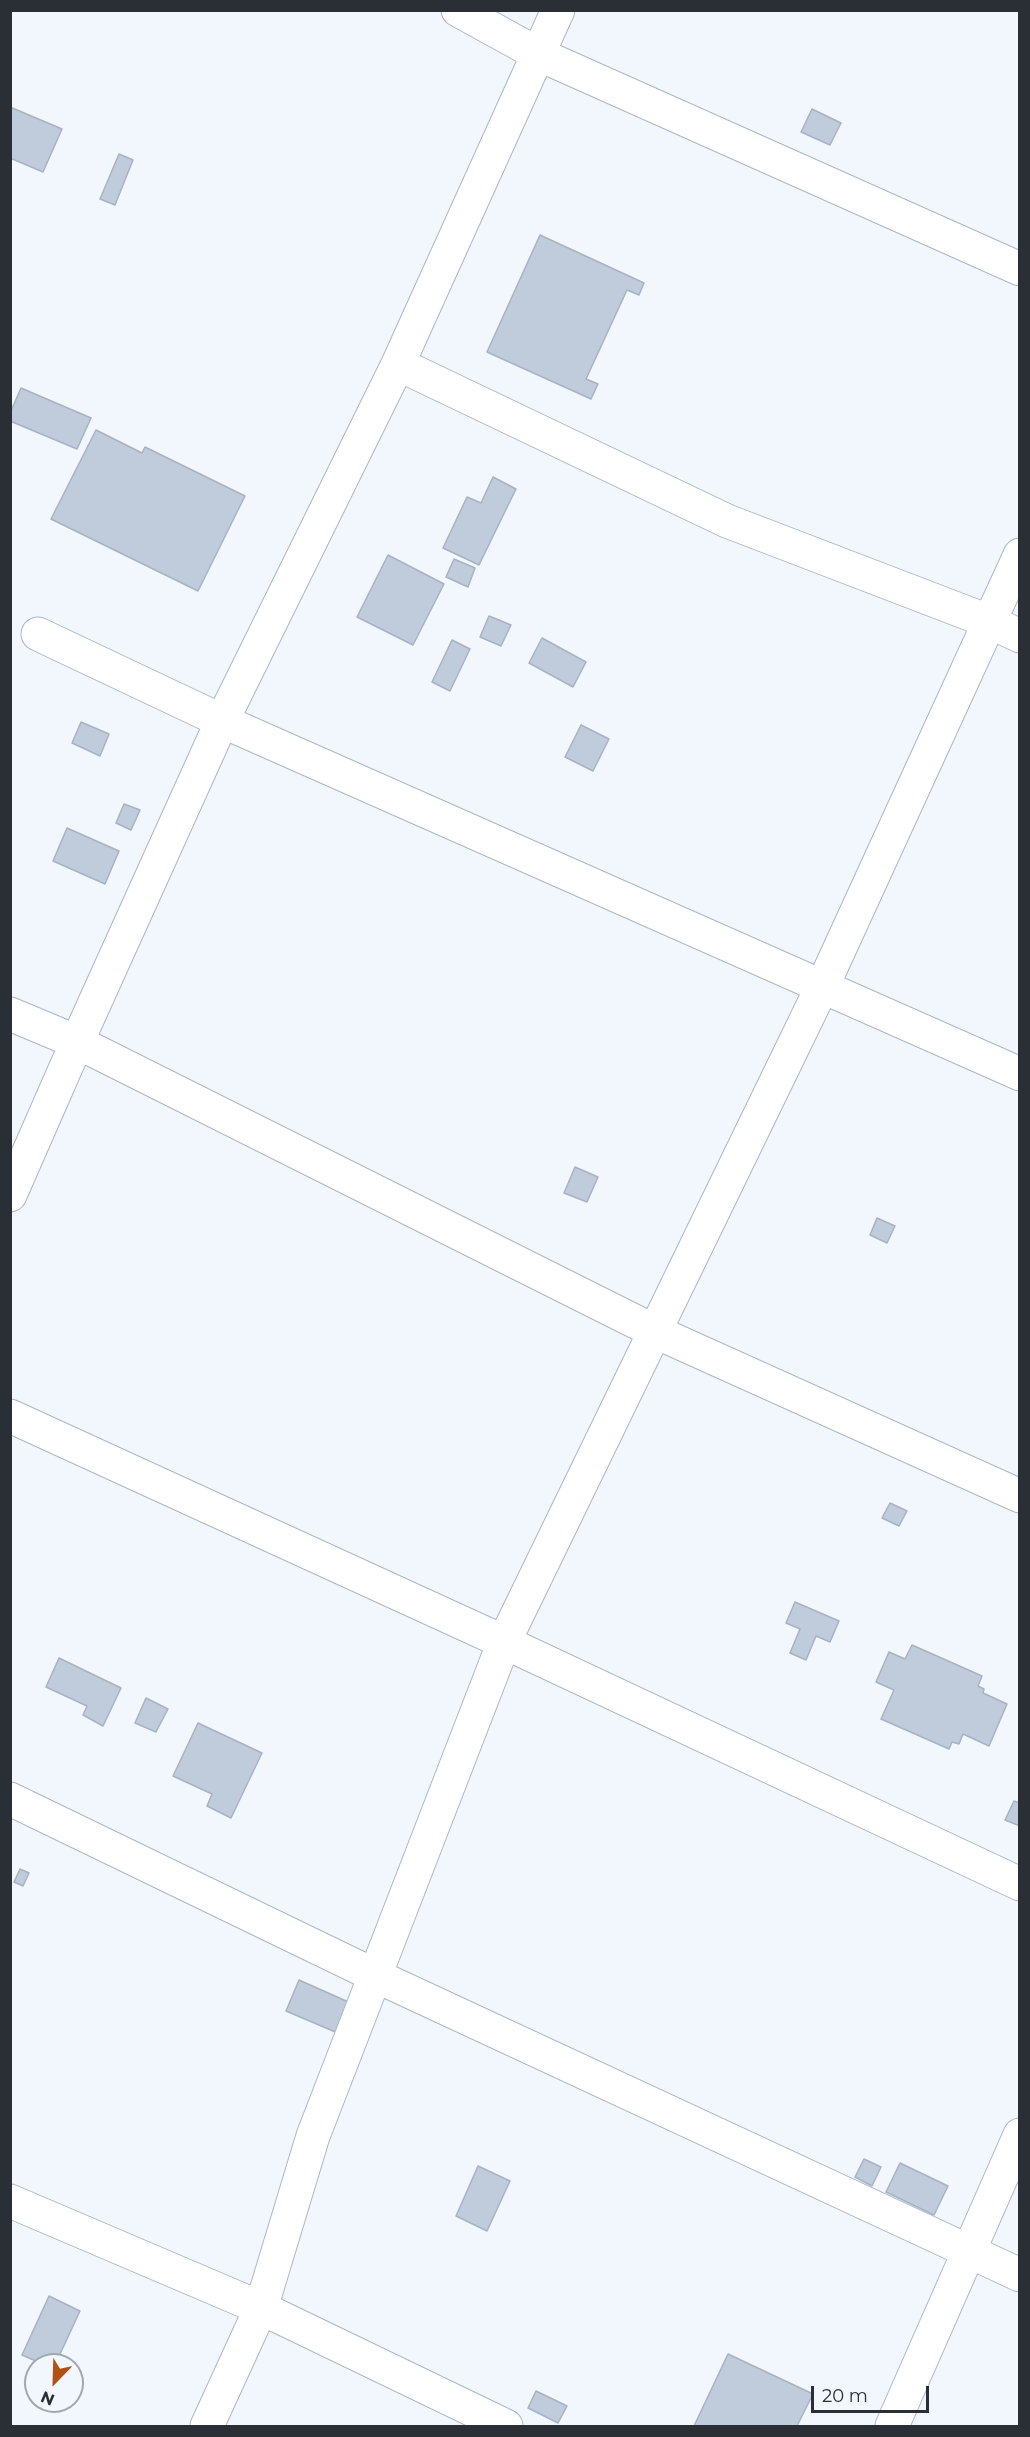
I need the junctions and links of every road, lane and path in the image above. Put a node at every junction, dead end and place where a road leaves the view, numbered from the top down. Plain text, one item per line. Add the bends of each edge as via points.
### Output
1 (458, 10) edge
2 (558, 10) edge
3 (538, 54) junction
4 (1020, 269) edge
5 (398, 364) junction
6 (1020, 555) edge
7 (988, 621) junction
8 (38, 634) dead end
9 (1020, 636) edge
10 (222, 721) junction
11 (823, 986) junction
12 (10, 1014) edge
13 (77, 1042) junction
14 (1020, 1074) edge
15 (10, 1195) edge
16 (656, 1332) junction
17 (10, 1416) edge
18 (1020, 1496) edge
19 (504, 1642) junction
20 (10, 1799) edge
21 (1020, 1884) edge
22 (374, 1975) junction
23 (1020, 2135) edge
24 (10, 2201) edge
25 (969, 2250) junction
26 (1020, 2275) edge
27 (261, 2308) junction
28 (207, 2427) edge
29 (506, 2427) edge
30 (892, 2427) edge

1 - 3 street
2 - 3 street
3 - 4 street
3 - 5 street
5 - 7 street via 727,521
5 - 10 street
6 - 7 street
7 - 9 street
7 - 11 street
8 - 10 street
10 - 11 street
10 - 13 street
11 - 14 street
11 - 16 street
12 - 13 street
13 - 15 street
13 - 16 street
16 - 18 street
16 - 19 street
17 - 19 street
19 - 21 street
19 - 22 street
20 - 22 street
22 - 25 street
22 - 27 street via 313,2136
23 - 25 street
24 - 27 street
25 - 26 street
25 - 30 street
27 - 28 street
27 - 29 street

